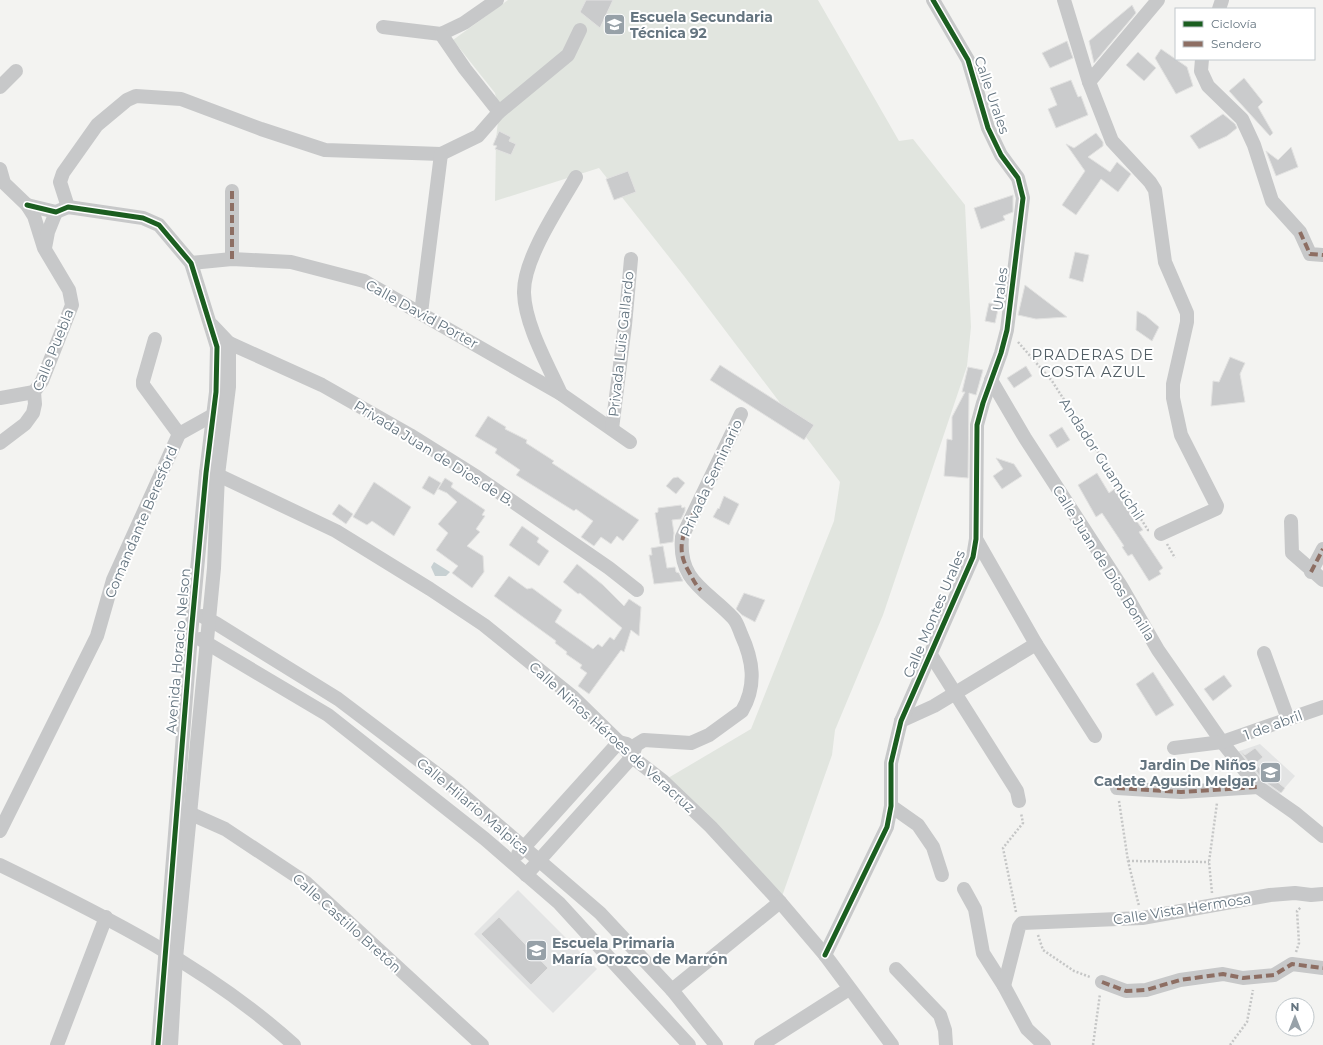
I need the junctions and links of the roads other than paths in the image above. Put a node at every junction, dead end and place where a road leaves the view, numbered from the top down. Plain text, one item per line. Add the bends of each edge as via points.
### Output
1 (497, 0) edge
2 (933, 0) edge
3 (1064, 0) edge
4 (1158, 0) edge
5 (383, 27) dead end
6 (580, 30) dead end
7 (441, 34) junction
8 (1202, 60) edge
9 (16, 70) dead end
10 (1089, 82) junction
11 (0, 87) edge
12 (499, 112) junction
13 (441, 154) junction
14 (0, 169) edge
15 (576, 177) dead end
16 (232, 191) dead end
17 (1023, 198) joint
18 (27, 205) junction
19 (62, 209) junction
20 (44, 248) junction
21 (1323, 255) edge
22 (232, 259) junction
23 (631, 259) dead end
24 (191, 263) junction
25 (421, 313) junction
26 (155, 339) dead end
27 (223, 345) junction
28 (990, 380) junction
29 (34, 392) junction
30 (560, 394) junction
31 (0, 398) edge
32 (741, 414) dead end
33 (219, 415) junction
34 (612, 430) junction
35 (179, 434) junction
36 (630, 442) dead end
37 (0, 443) edge
38 (212, 474) junction
39 (1290, 522) dead end
40 (1161, 534) road end
41 (976, 539) junction
42 (1323, 549) edge
43 (1311, 572) junction
44 (1323, 580) edge
45 (637, 590) dead end
46 (193, 612) junction
47 (209, 620) junction
48 (191, 635) junction
49 (207, 642) junction
50 (1036, 644) junction
51 (1264, 653) dead end
52 (931, 655) junction
53 (954, 692) junction
54 (1323, 707) edge
55 (1288, 719) junction
56 (901, 721) junction
57 (1095, 736) dead end
58 (619, 742) junction
59 (1222, 742) junction
60 (1174, 748) dead end
61 (634, 751) junction
62 (1258, 787) junction
63 (1117, 788) road end
64 (1019, 801) road end
65 (891, 806) junction
66 (183, 812) junction
67 (3, 817) edge
68 (0, 831) edge
69 (1323, 836) edge
70 (524, 847) junction
71 (539, 860) junction
72 (512, 862) junction
73 (0, 865) edge
74 (526, 875) junction
75 (942, 875) dead end
76 (964, 889) dead end
77 (1317, 895) edge
78 (780, 902) junction
79 (106, 917) junction
80 (170, 955) junction
81 (825, 955) junction
82 (1323, 968) edge
83 (896, 969) dead end
84 (1102, 982) road end
85 (1004, 986) junction
86 (849, 988) junction
87 (672, 990) junction
88 (57, 1045) edge
89 (158, 1045) edge
90 (171, 1045) edge
91 (294, 1045) edge
92 (482, 1045) edge
93 (689, 1045) edge
94 (716, 1045) edge
95 (761, 1045) edge
96 (892, 1045) edge
97 (946, 1045) edge
98 (1044, 1045) edge

1 - 7 street
2 - 17 street, Calle Urales via 968,60 988,128 1001,155 1018,178
3 - 10 street
4 - 10 street
5 - 7 street
6 - 12 street via 568,55
7 - 12 street
8 - 21 street via 1201,70 1208,86 1242,119 1254,145 1272,201 1300,232 1310,254
9 - 11 street
10 - 40 street via 1112,141 1155,190 1165,262 1187,313 1173,384 1173,398 1181,435 1217,506 1216,509
12 - 13 street via 478,136
13 - 19 street via 325,150 181,99 136,96 127,100 97,125 63,173 60,182
13 - 25 street
14 - 18 street via 4,183
15 - 30 street via 539,242 525,282 524,294 529,320
16 - 22 street
17 - 28 street, Urales via 1007,330
18 - 19 street
18 - 20 street, Calle Puebla via 34,216
19 - 20 street via 48,232
19 - 24 street via 143,218 159,224
20 - 29 street, Calle Puebla via 69,290 72,305 42,381
22 - 24 street, Calle David Porter
22 - 25 street, Calle David Porter via 292,262 326,270 364,281
23 - 34 street, Privada Luis Gallardo
24 - 27 street via 212,325
25 - 30 street, Calle David Porter
26 - 35 street via 143,385
27 - 33 street, Avenida Horacio Nelson via 229,386
27 - 45 street, Privada Juan de Dios de B. via 322,385 410,435 484,481
28 - 41 street, Calle Montes Urales via 977,425
28 - 59 street, Calle Juan de Dios Bonilla via 1121,586 1158,650
29 - 31 street
29 - 37 street, Calle Puebla via 33,413 25,424
30 - 34 street, Calle David Porter
32 - 61 street, Privada Seminario via 682,536 681,549 683,562 698,587 734,619 751,658 753,677 745,706 742,711 709,735 691,743 644,740
33 - 35 street, Comandante Beresford
33 - 38 street, Avenida Horacio Nelson
34 - 36 street, Calle David Porter
35 - 67 street, Comandante Beresford via 113,580 97,636
38 - 46 street, Avenida Horacio Nelson
38 - 47 street, Avenida Horacio Nelson via 214,568
38 - 58 street, Calle Niños Héroes de Veracruz via 336,531 430,589 484,625 573,697
39 - 43 street via 1292,553
41 - 50 street
41 - 52 street, Calle Montes Urales via 973,557
42 - 43 street
43 - 44 street
46 - 47 street, Calle Hilario Malpica
46 - 48 street, Avenida Horacio Nelson
47 - 49 street, Avenida Horacio Nelson
47 - 70 street, Calle Hilario Malpica via 338,699 449,783
48 - 49 street, Calle Hilario Malpica
48 - 66 street, Avenida Horacio Nelson
49 - 66 street, Avenida Horacio Nelson
49 - 72 street, Calle Hilario Malpica via 328,715
50 - 53 street
50 - 57 street
51 - 55 street
52 - 53 street
52 - 56 street, Calle Montes Urales
53 - 56 street via 934,706
53 - 64 street via 1017,791
54 - 55 street, 1 de abril
55 - 59 street, 1 de abril
56 - 65 street, Calle Montes Urales via 891,763
58 - 61 street, Privada Seminario
58 - 70 street
59 - 60 street, 1 de abril
59 - 62 street, Calle Juan de Dios Bonilla
61 - 71 street
61 - 78 street, Calle Niños Héroes de Veracruz via 711,827
62 - 63 street via 1181,792
62 - 69 street, Calle Juan de Dios Bonilla
65 - 75 street via 918,825 934,847
65 - 81 street, Calle Montes Urales via 887,827
66 - 80 street, Avenida Horacio Nelson
66 - 92 street, Calle Castillo Bretón via 225,829 304,882
67 - 68 street, Comandante Beresford
70 - 71 street, Calle Hilario Malpica
70 - 72 street
71 - 74 street
71 - 87 street, Calle Hilario Malpica via 600,913
72 - 74 street, Calle Hilario Malpica
73 - 79 street
74 - 93 street, Calle Hilario Malpica via 558,903
76 - 85 street via 975,909 983,953
77 - 85 street, Calle Vista Hermosa via 1270,895 1142,918 1021,925
78 - 81 street, Calle Niños Héroes de Veracruz
78 - 87 street
79 - 80 street
79 - 88 street
80 - 89 street, Avenida Horacio Nelson
80 - 90 street, Avenida Horacio Nelson
80 - 91 street via 206,976 276,1028
81 - 86 street, Calle Niños Héroes de Veracruz
82 - 84 street via 1292,964 1274,975 1243,978 1223,974 1126,992
83 - 97 street via 940,1014
85 - 98 street via 1027,1029
86 - 95 street
86 - 96 street, Calle Niños Héroes de Veracruz
87 - 94 street, Calle Hilario Malpica

